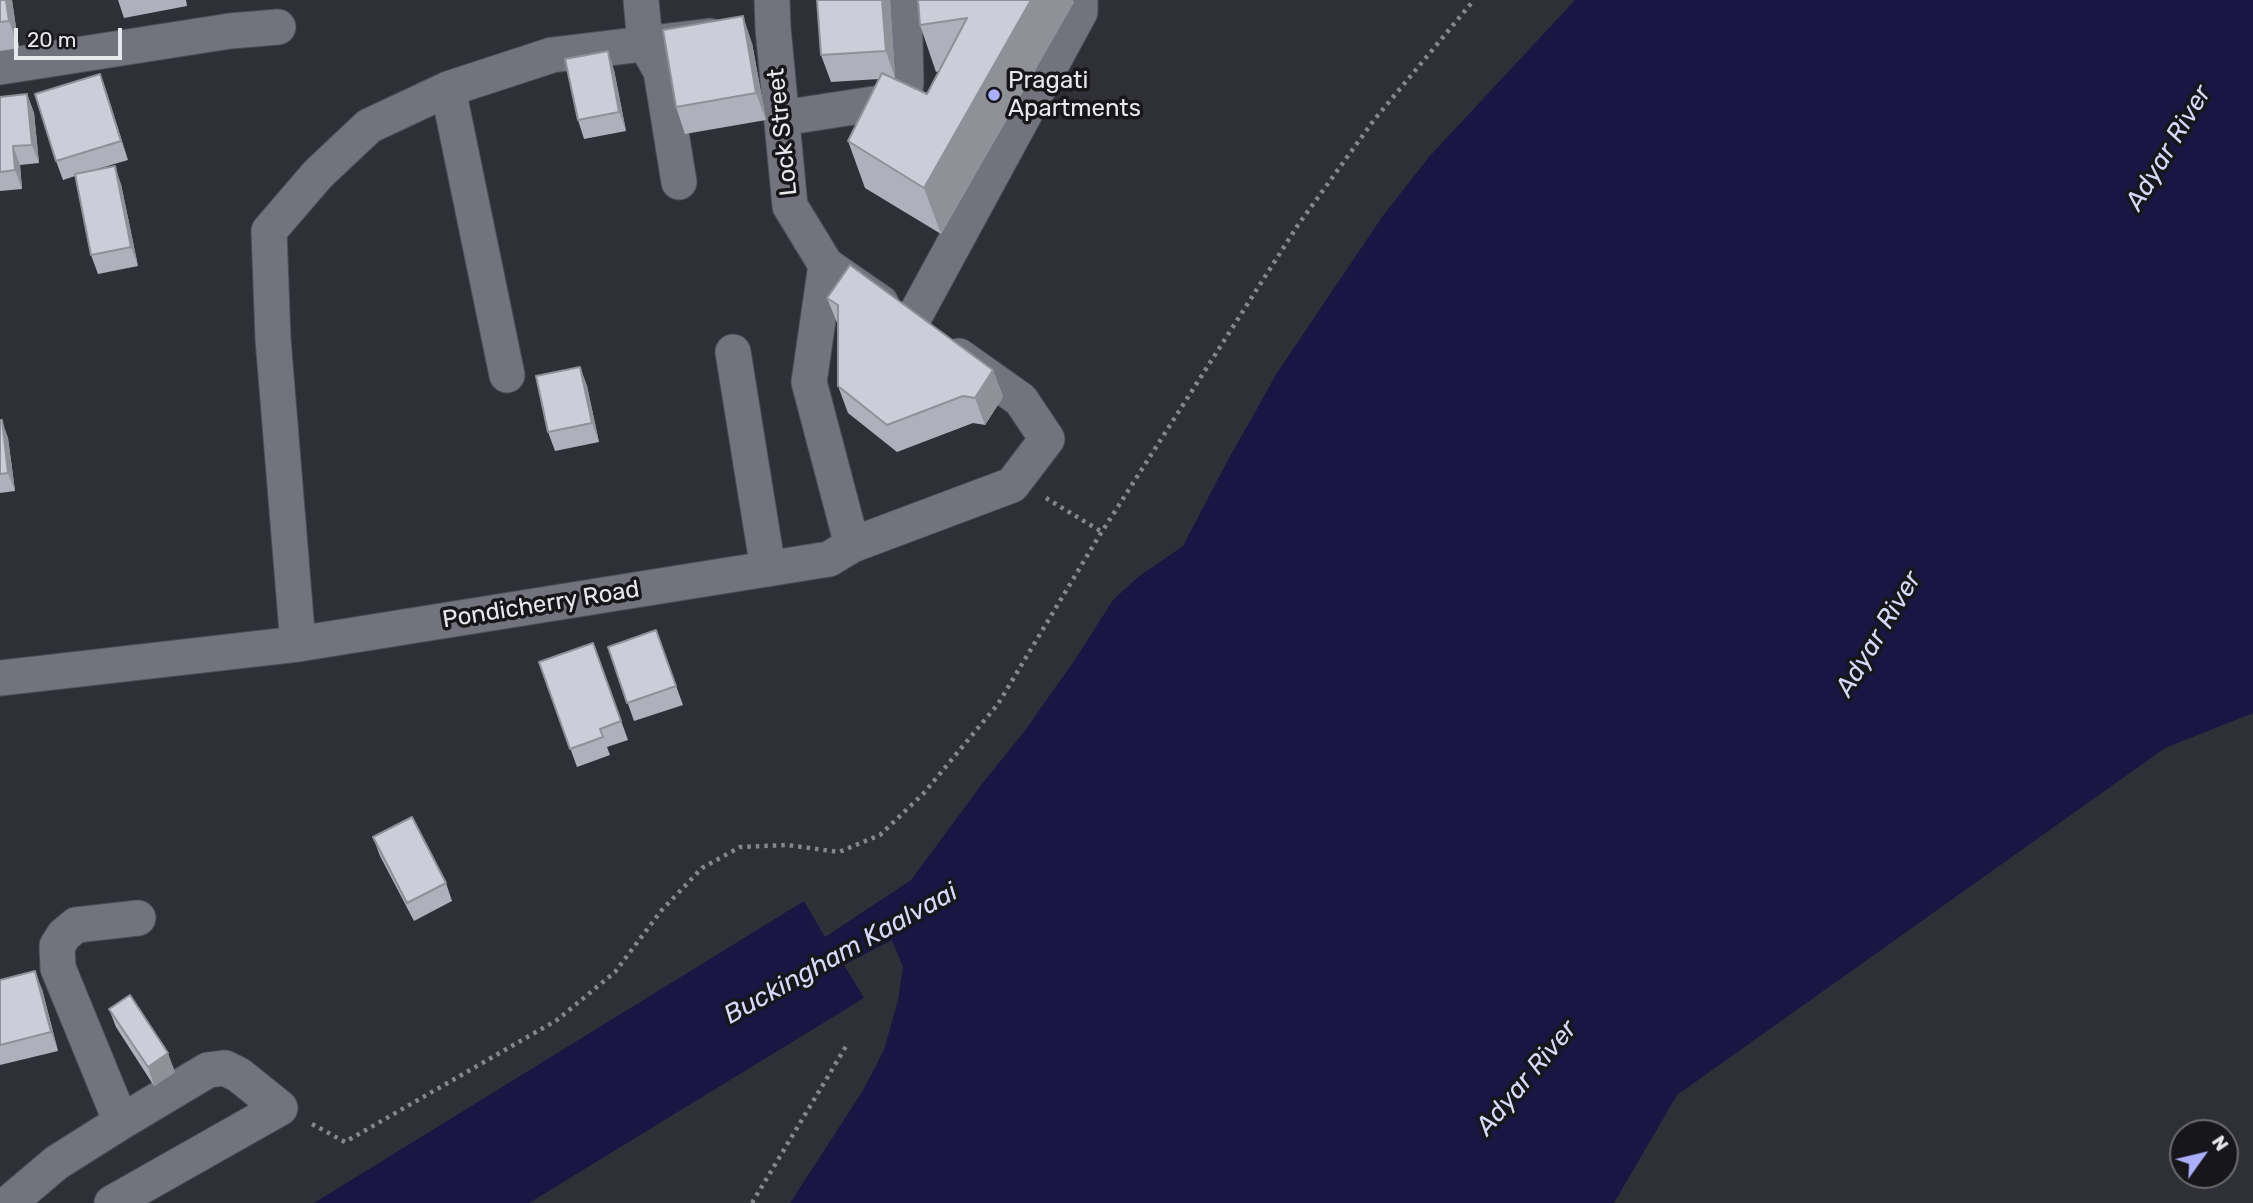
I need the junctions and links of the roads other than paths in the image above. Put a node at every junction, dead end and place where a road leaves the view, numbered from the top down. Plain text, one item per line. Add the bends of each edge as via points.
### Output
1 (641, 0) edge
2 (904, 0) edge
3 (1080, 0) edge
4 (773, 14) edge
5 (278, 27) dead end
6 (645, 43) junction
7 (0, 67) edge
8 (448, 89) junction
9 (782, 117) junction
10 (679, 182) dead end
11 (826, 265) junction
12 (911, 323) junction
13 (733, 352) dead end
14 (507, 375) dead end
15 (1047, 439) joint
16 (852, 545) junction
17 (768, 569) junction
18 (299, 644) junction
19 (6, 685) edge
20 (138, 918) dead end
21 (121, 1122) junction
22 (9, 1203) edge
23 (112, 1203) edge

1 - 6 street
2 - 9 street via 906,83 900,100
3 - 12 street via 1080,12
4 - 6 street
4 - 9 street, Lock Street
5 - 7 street
6 - 8 street via 552,55
6 - 10 street via 661,71
8 - 14 street
8 - 18 street via 369,126 317,174 269,231
9 - 11 street, Lock Street via 790,206
11 - 12 street, Lock Street
11 - 16 street via 809,382
12 - 15 street, Lock Street via 1021,400
13 - 17 street
15 - 16 street, Pondicherry Road via 1012,485
16 - 17 street, Pondicherry Road via 829,558
17 - 18 street, Pondicherry Road
18 - 19 street, Pondicherry Road
20 - 21 street via 76,925 57,947 58,968
21 - 22 street via 56,1163
21 - 23 street via 208,1070 225,1068 280,1108

